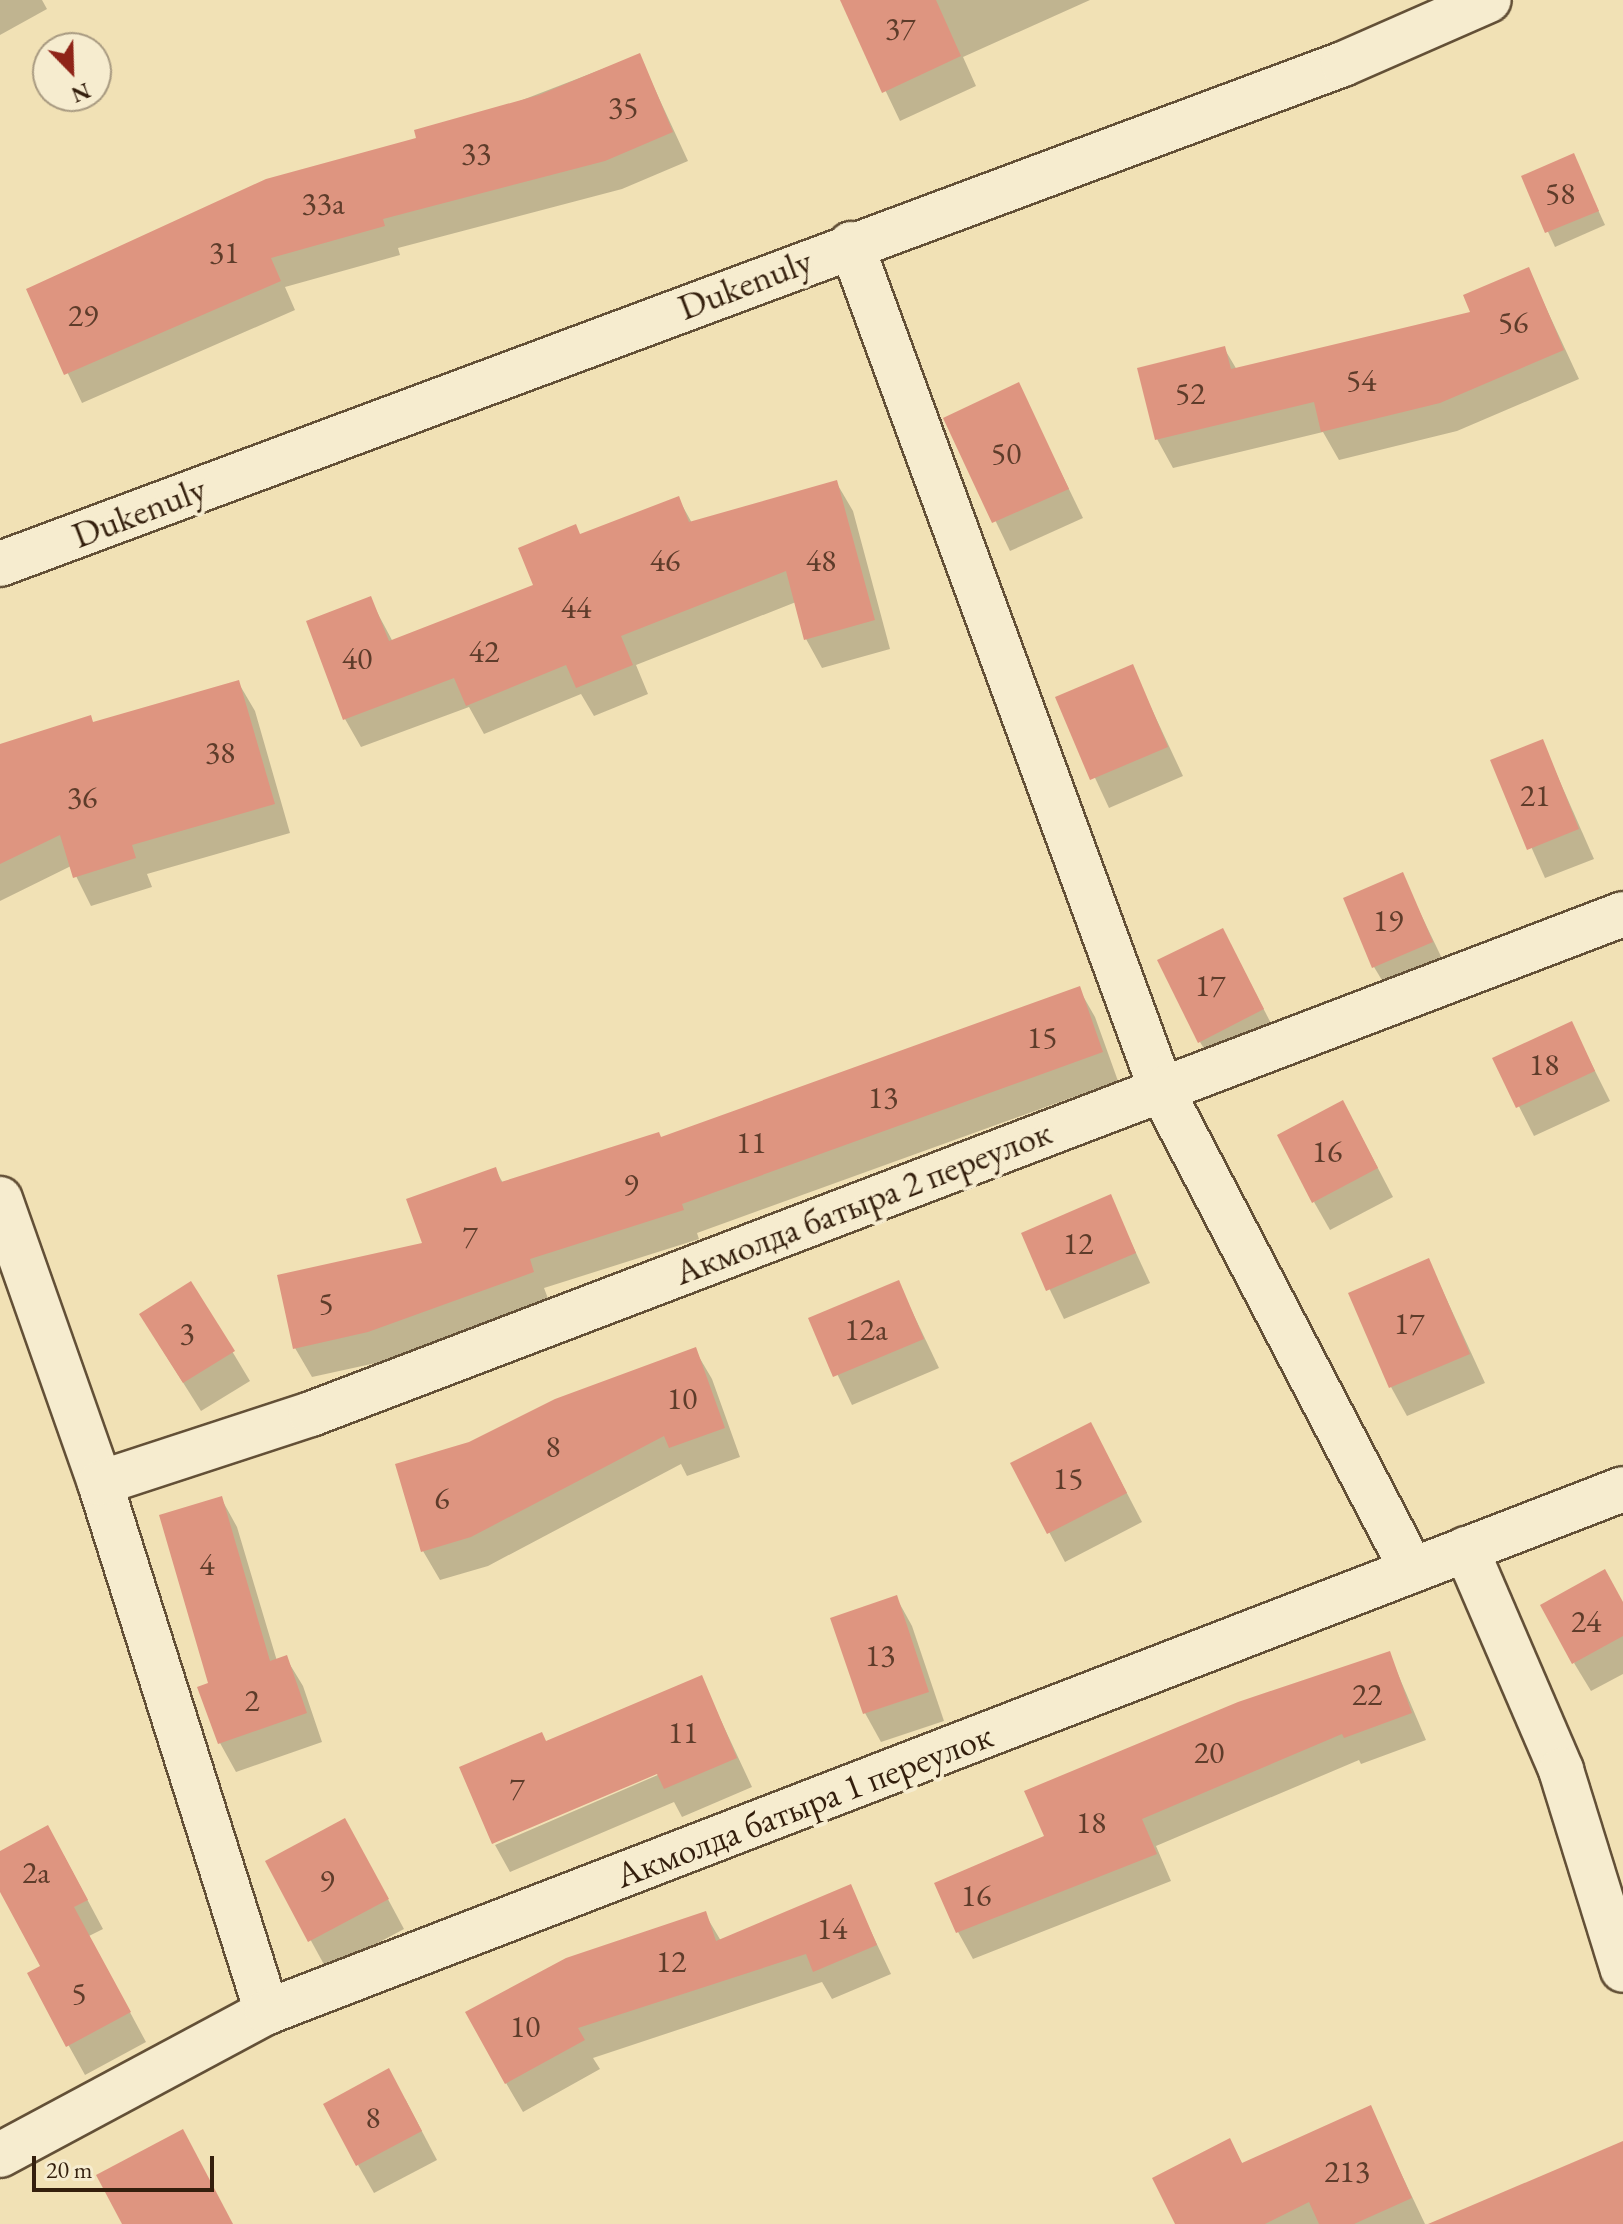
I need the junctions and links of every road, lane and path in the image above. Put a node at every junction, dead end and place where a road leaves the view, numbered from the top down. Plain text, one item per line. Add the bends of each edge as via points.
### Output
1 (1489, 0) edge
2 (851, 244) junction
3 (0, 564) edge
4 (1623, 914) edge
5 (1161, 1089) junction
6 (0, 1199) edge
7 (100, 1483) junction
8 (1623, 1489) edge
9 (1466, 1549) junction
10 (1412, 1570) junction
11 (1623, 1970) edge
12 (267, 2012) junction
13 (0, 2155) edge

1 - 2 street, Dukenuly via 1343,64
2 - 3 street, Dukenuly
2 - 5 street
4 - 5 street, Акмолда батыра 2 переулок
5 - 7 street, Акмолда батыра 2 переулок via 311,1414
5 - 10 street
6 - 7 street
7 - 12 street
8 - 9 street, Акмолда батыра 1 переулок
9 - 10 street, Акмолда батыра 1 переулок
9 - 11 street via 1561,1770
10 - 12 street, Акмолда батыра 1 переулок
12 - 13 street, Акмолда батыра 1 переулок

